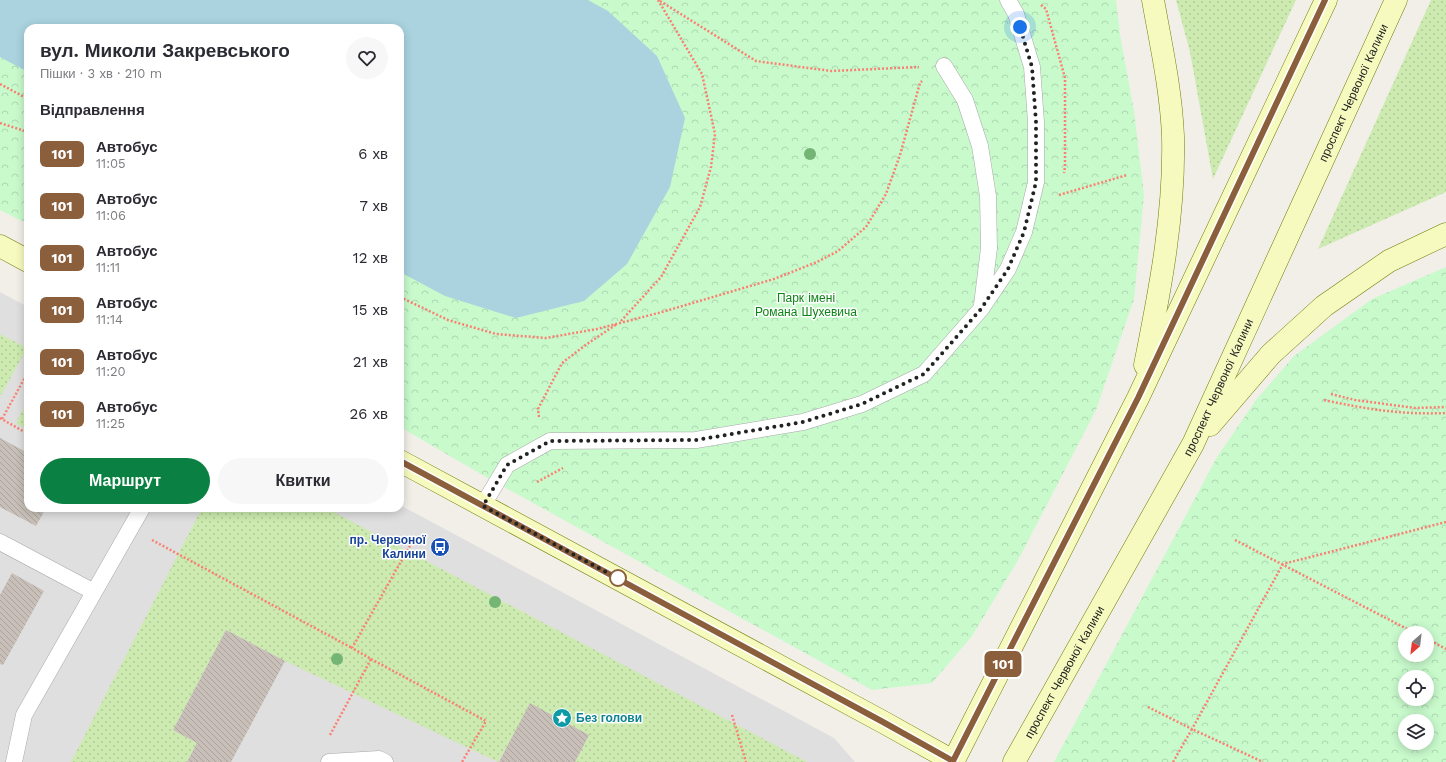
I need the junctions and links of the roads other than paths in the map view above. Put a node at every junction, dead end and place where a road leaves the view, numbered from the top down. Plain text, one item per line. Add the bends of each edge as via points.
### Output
1 (1008, 0) edge
2 (1153, 0) edge
3 (1326, 0) edge
4 (1396, 0) edge
5 (944, 66) road end
6 (1446, 234) edge
7 (0, 246) edge
8 (24, 259) edge
9 (981, 309) junction
10 (1138, 398) junction
11 (1193, 444) junction
12 (404, 463) edge
13 (483, 506) junction
14 (140, 512) edge
15 (0, 542) edge
16 (94, 592) junction
17 (14, 762) edge
18 (329, 762) edge
19 (385, 762) edge
20 (953, 762) edge
21 (1014, 762) edge

1 - 9 lane via 1016,14 1032,67 1036,182 1024,232 1008,269
2 - 10 main road via 1173,135 1171,201 1161,284
3 - 10 main road
4 - 11 main road, проспект Червоної Калини
5 - 9 lane via 965,100 980,146 988,196 988,248
6 - 11 main road via 1390,261 1324,306 1271,354
7 - 8 main road
9 - 13 lane via 924,374 862,404 803,422 696,440 550,441 507,465
10 - 20 main road
11 - 21 main road, проспект Червоної Калини
12 - 13 main road
13 - 20 main road
14 - 16 lane
15 - 16 lane
16 - 17 lane via 24,715
18 - 19 lane via 379,759

